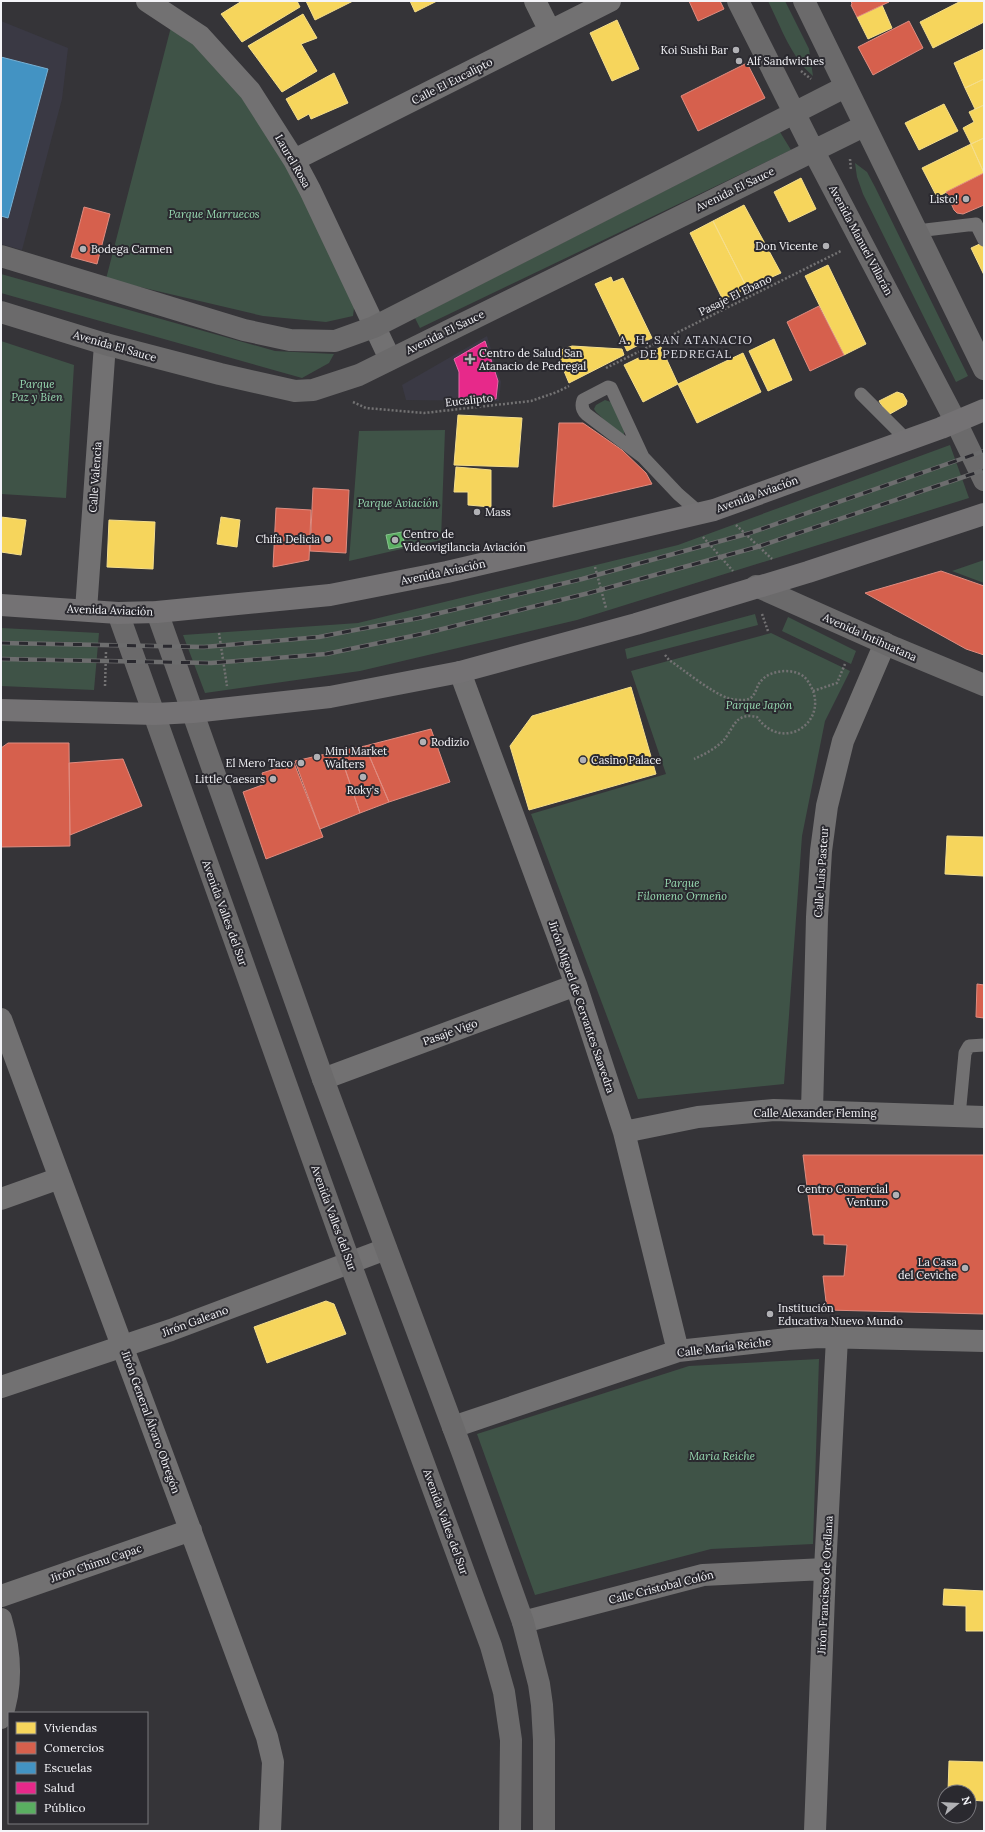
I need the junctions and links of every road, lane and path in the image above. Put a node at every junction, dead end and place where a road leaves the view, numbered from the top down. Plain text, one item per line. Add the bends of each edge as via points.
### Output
1 (147, 1) edge
2 (535, 1) edge
3 (610, 1) edge
4 (738, 1) edge
5 (804, 1) edge
6 (550, 31) junction
7 (845, 87) junction
8 (794, 113) junction
9 (864, 126) junction
10 (813, 150) junction
11 (294, 160) junction
12 (980, 224) edge
13 (917, 231) junction
14 (862, 240) junction
15 (984, 240) edge
16 (1, 256) edge
17 (1, 312) edge
18 (374, 327) junction
19 (105, 344) junction
20 (390, 359) junction
21 (982, 360) edge
22 (602, 370) dead end
23 (570, 386) dead end
24 (321, 388) junction
25 (861, 394) dead end
26 (984, 410) edge
27 (956, 422) junction
28 (907, 440) junction
29 (643, 457) junction
30 (984, 480) edge
31 (710, 511) junction
32 (984, 514) edge
33 (595, 567) dead end
34 (791, 577) junction
35 (756, 586) junction
36 (1, 604) edge
37 (606, 609) dead end
38 (86, 610) junction
39 (156, 612) junction
40 (118, 613) junction
41 (219, 633) dead end
42 (885, 643) junction
43 (106, 647) dead end
44 (665, 655) dead end
45 (845, 664) dead end
46 (460, 672) junction
47 (984, 685) edge
48 (105, 686) dead end
49 (227, 690) dead end
50 (813, 691) junction
51 (1, 710) edge
52 (193, 712) junction
53 (155, 714) junction
54 (694, 760) dead end
55 (576, 985) junction
56 (1, 1019) edge
57 (984, 1045) edge
58 (323, 1079) junction
59 (812, 1111) junction
60 (958, 1116) junction
61 (984, 1117) edge
62 (624, 1132) junction
63 (60, 1178) junction
64 (1, 1199) edge
65 (386, 1249) junction
66 (350, 1263) junction
67 (837, 1338) junction
68 (984, 1341) edge
69 (122, 1346) junction
70 (678, 1351) junction
71 (1, 1387) edge
72 (453, 1427) junction
73 (191, 1530) junction
74 (825, 1569) junction
75 (1, 1596) edge
76 (1, 1619) edge
77 (523, 1622) junction
78 (1, 1718) edge
79 (270, 1831) edge
80 (510, 1831) edge
81 (544, 1831) edge
82 (815, 1831) edge

1 - 11 street, Laurel Rosa via 200,36 250,91
2 - 6 street
3 - 6 street, Calle El Eucalipto
4 - 8 street, Avenida Manuel Villarán
5 - 7 street
6 - 11 street, Calle El Eucalipto
7 - 8 street
7 - 9 street
8 - 10 street, Avenida Manuel Villarán
8 - 18 street
9 - 10 street, Avenida El Sauce
9 - 13 street
10 - 14 street, Avenida Manuel Villarán
10 - 20 street, Avenida El Sauce
11 - 18 street, Laurel Rosa
12 - 13 lane
12 - 15 lane
13 - 21 street
14 - 22 path, Pasaje El Ebano
14 - 27 street, Avenida Manuel Villarán
16 - 18 street via 244,330 290,340 335,340
17 - 19 street, Avenida El Sauce
18 - 20 street, Laurel Rosa
19 - 24 street, Avenida El Sauce via 295,391
19 - 38 street, Calle Valencia
20 - 24 street, Avenida El Sauce via 359,375
23 - 24 path, Eucalipto via 531,401 424,413 366,408
25 - 28 lane
26 - 27 main road, Avenida Aviación
27 - 28 main road, Avenida Aviación
27 - 30 street, Avenida Manuel Villarán
28 - 31 main road, Avenida Aviación
29 - 29 lane via 586,414 583,410 583,400 608,387 611,388
29 - 31 lane via 678,494
31 - 34 path
31 - 39 main road, Avenida Aviación via 447,572 330,595
32 - 34 main road
33 - 37 path
34 - 35 main road
35 - 42 street, Avenida Intihuatana
35 - 46 main road via 636,624
36 - 38 main road, Avenida Aviación
38 - 40 main road, Avenida Aviación
39 - 40 main road, Avenida Aviación
39 - 52 street
40 - 53 street, Avenida Valles del Sur
41 - 49 path
42 - 47 street, Avenida Intihuatana
42 - 59 street, Calle Luis Pasteur via 844,741 827,806 817,917
43 - 48 path
44 - 50 path via 728,698 749,699 754,696 765,677 782,671 799,674 805,678
45 - 50 path via 837,683
46 - 52 main road via 330,697
46 - 55 street, Jirón Miguel de Cervantes Saavedra
50 - 54 path via 816,699 813,716 798,730 786,734 776,733 768,730 757,717 747,716 737,721 732,731 716,748
51 - 53 main road
52 - 53 main road
52 - 58 street
53 - 66 street, Avenida Valles del Sur
55 - 58 street, Pasaje Vigo
55 - 62 street, Jirón Miguel de Cervantes Saavedra
56 - 63 street, Jirón General Álvaro Obregón
57 - 60 lane via 969,1046 965,1053
58 - 65 street
59 - 60 street, Calle Alexander Fleming
59 - 62 street, Calle Alexander Fleming via 774,1110 712,1116
60 - 61 street, Calle Alexander Fleming
62 - 70 street, Jirón Miguel de Cervantes Saavedra
63 - 64 street
63 - 69 street, Jirón General Álvaro Obregón
65 - 66 street, Jirón Galeano
65 - 72 street
66 - 69 street, Jirón Galeano
66 - 80 street, Avenida Valles del Sur via 491,1646 504,1692 511,1740
67 - 68 street, Calle María Reiche
67 - 70 street, Calle María Reiche via 788,1339
67 - 74 street, Jirón Francisco de Orellana
69 - 71 street, Jirón Galeano
69 - 73 street, Jirón General Álvaro Obregón
70 - 72 street, Calle María Reiche
72 - 77 street
73 - 75 street, Jirón Chimu Capac
73 - 79 street, Jirón General Álvaro Obregón via 271,1749 273,1762
74 - 77 street, Calle Cristobal Colón via 704,1575
74 - 82 street, Jirón Francisco de Orellana
76 - 78 street via 11,1674
77 - 81 street via 542,1705

